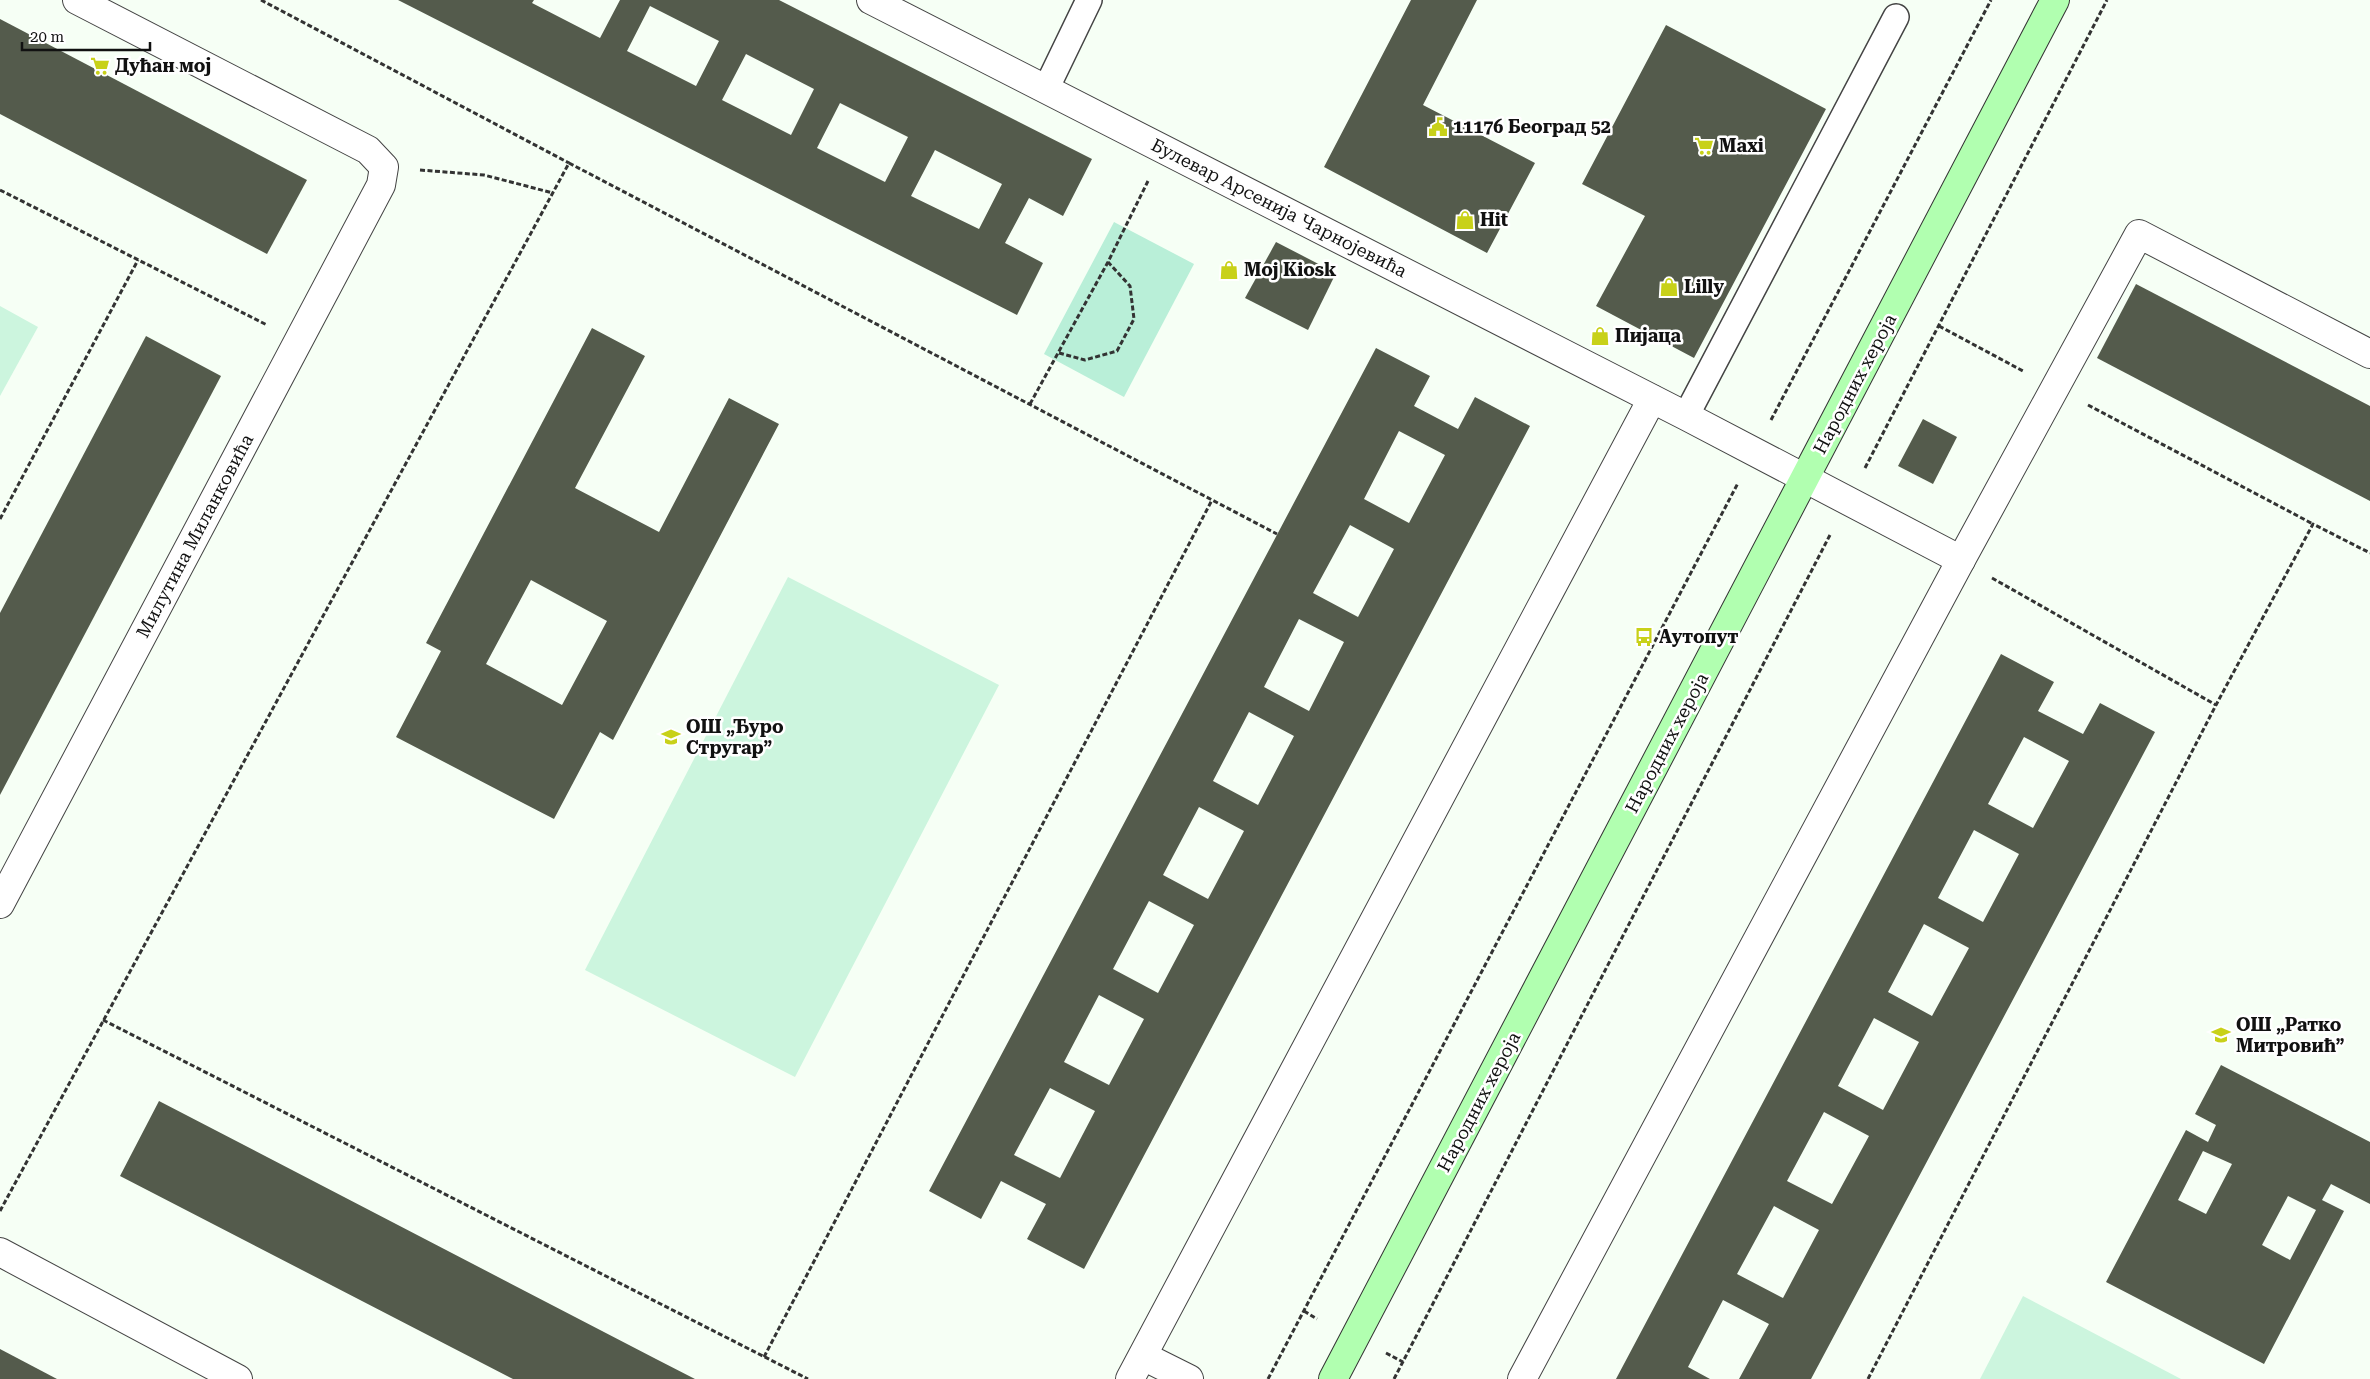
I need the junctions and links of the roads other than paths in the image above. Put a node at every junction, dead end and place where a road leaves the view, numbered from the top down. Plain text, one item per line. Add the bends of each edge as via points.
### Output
1 (77, 0) edge
2 (871, 0) edge
3 (1090, 0) edge
4 (2055, 0) edge
5 (1896, 17) dead end
6 (1046, 89) junction
7 (2370, 354) edge
8 (1652, 399) junction
9 (1686, 416) junction
10 (1806, 479) junction
11 (1961, 560) junction
12 (0, 904) edge
13 (0, 1252) edge
14 (1136, 1368) edge
15 (238, 1379) edge
16 (1189, 1379) edge
17 (1333, 1379) edge
18 (1522, 1379) edge

1 - 12 street, Милутина Миланковића via 368,150 384,167 381,185
2 - 6 street, Булевар Арсенија Чарнојевића
3 - 6 lane
4 - 10 street, Народних хероја
5 - 9 lane
6 - 8 street, Булевар Арсенија Чарнојевића
7 - 11 street via 2139,234
8 - 9 street, Булевар Арсенија Чарнојевића
8 - 14 street
9 - 10 street, Булевар Арсенија Чарнојевића
10 - 11 street, Булевар Арсенија Чарнојевића
10 - 17 street, Народних хероја
11 - 18 street
13 - 15 street
14 - 16 street

